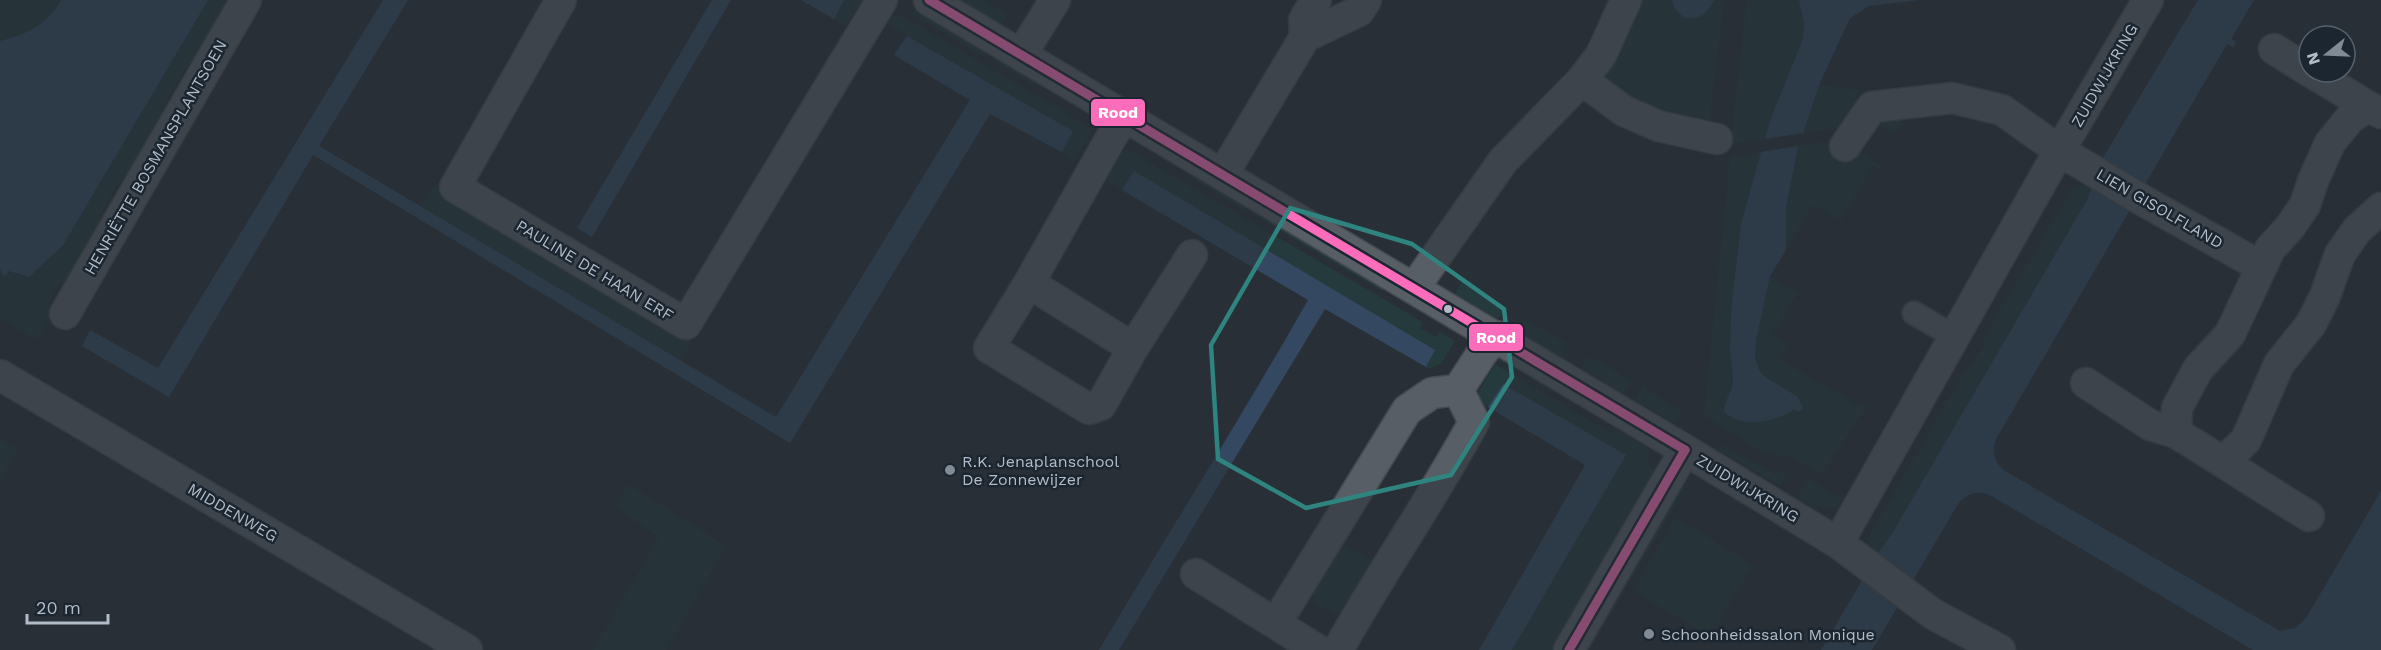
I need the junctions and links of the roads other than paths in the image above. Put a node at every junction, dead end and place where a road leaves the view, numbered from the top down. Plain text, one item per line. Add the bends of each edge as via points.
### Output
1 (246, 0) edge
2 (561, 0) edge
3 (882, 0) edge
4 (929, 0) edge
5 (1056, 0) edge
6 (1316, 0) edge
7 (1366, 0) edge
8 (1626, 0) edge
9 (2148, 0) edge
10 (1305, 37) junction
11 (2274, 49) dead end
12 (1022, 55) junction
13 (2297, 63) edge
14 (1582, 80) junction
15 (2332, 84) edge
16 (2375, 110) edge
17 (1125, 116) junction
18 (1717, 139) dead end
19 (1845, 146) dead end
20 (2060, 151) junction
21 (1223, 174) junction
22 (2381, 208) edge
23 (1192, 255) dead end
24 (2260, 266) junction
25 (1029, 283) junction
26 (1414, 288) junction
27 (1914, 313) dead end
28 (65, 314) dead end
29 (1496, 336) junction
30 (1955, 337) junction
31 (1133, 348) junction
32 (0, 375) edge
33 (2086, 384) dead end
34 (1458, 390) junction
35 (2176, 433) junction
36 (1685, 450) junction
37 (2224, 461) junction
38 (2309, 516) dead end
39 (1838, 543) junction
40 (1196, 574) dead end
41 (1276, 623) junction
42 (467, 650) edge
43 (1318, 650) edge
44 (1338, 650) edge
45 (1569, 650) edge
46 (2000, 650) edge

1 - 28 street, HENRIËTTE BOSMANSPLANTSOEN
2 - 3 street, PAULINE DE HAAN ERF via 455,187 686,324
4 - 12 street, ZUIDWIJKRING
5 - 12 street
6 - 10 street via 1304,20
7 - 10 street via 1359,11
8 - 14 street via 1601,55
9 - 20 street, ZUIDWIJKRING
10 - 21 street
11 - 13 street
12 - 17 street, ZUIDWIJKRING
14 - 18 street via 1624,111 1658,126
14 - 26 street via 1503,161
15 - 16 street
16 - 24 street via 2351,117 2330,143 2305,205
17 - 21 street, ZUIDWIJKRING
17 - 25 street
19 - 20 street via 1872,107 1952,98 2002,110
20 - 24 street, LIEN GISOLFLAND
20 - 30 street, ZUIDWIJKRING
21 - 26 street, ZUIDWIJKRING
22 - 37 street via 2357,230 2340,254 2311,324 2271,378 2246,440
23 - 31 street
24 - 35 street via 2230,334 2198,369 2177,408
25 - 31 street
25 - 31 street via 989,348 1089,409 1101,405
26 - 29 street, ZUIDWIJKRING
27 - 30 street
29 - 34 street
29 - 36 street, ZUIDWIJKRING
30 - 39 street, ZUIDWIJKRING
32 - 42 street, MIDDENWEG
33 - 35 street via 2150,425
34 - 41 street via 1432,393 1407,410
34 - 44 street via 1474,422
35 - 37 street
36 - 39 street, ZUIDWIJKRING
36 - 45 street
37 - 38 street
39 - 46 street via 1933,614
40 - 41 street
41 - 43 street

